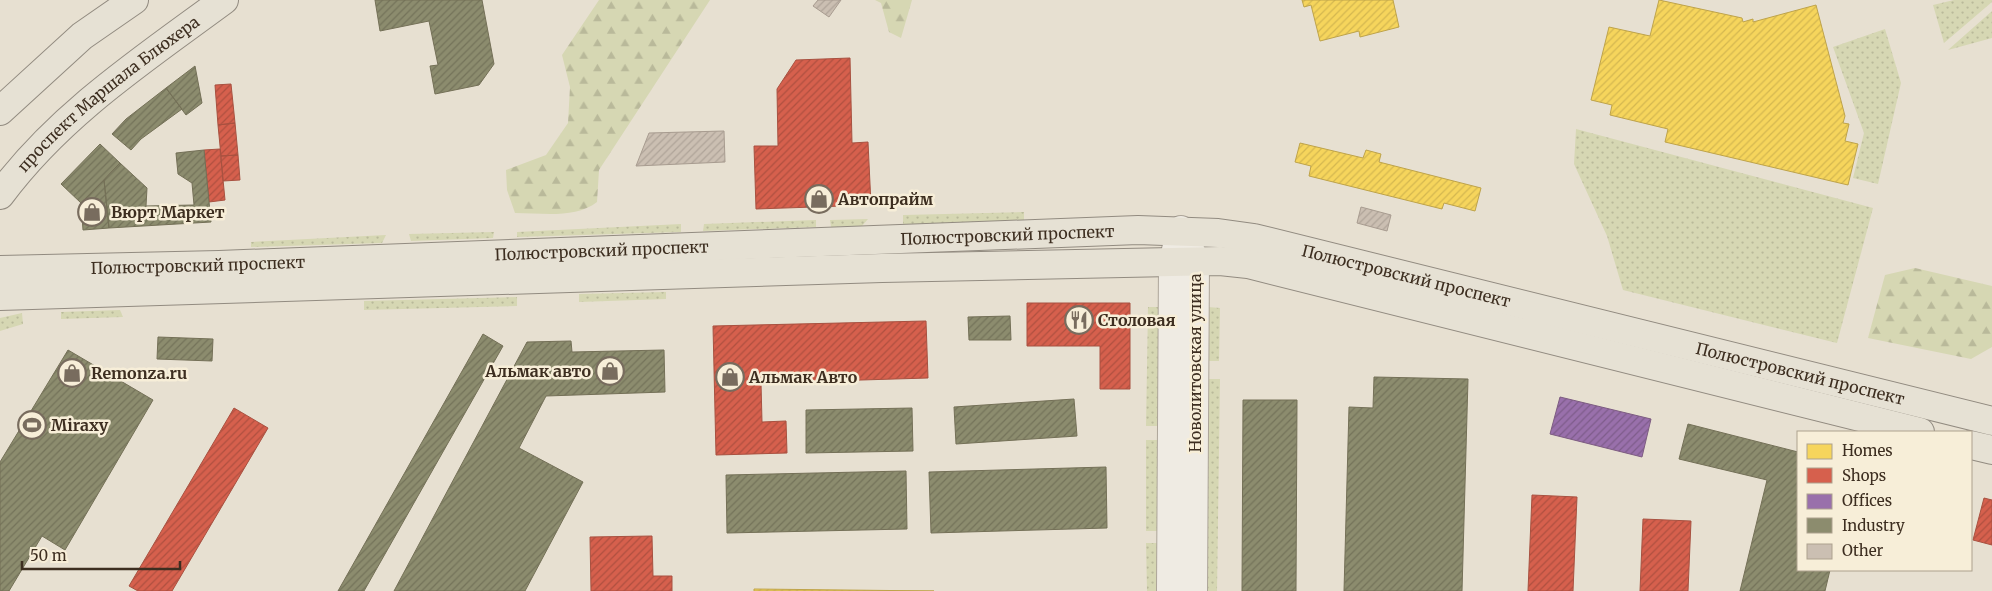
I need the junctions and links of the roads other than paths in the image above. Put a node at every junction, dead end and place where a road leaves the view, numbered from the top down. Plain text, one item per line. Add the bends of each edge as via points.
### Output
1 (134, 0) edge
2 (224, 0) edge
3 (0, 111) edge
4 (0, 194) edge
5 (1181, 230) junction
6 (1184, 261) junction
7 (0, 270) edge
8 (0, 296) edge
9 (1992, 421) edge
10 (1916, 431) edge
11 (1972, 445) edge
12 (1992, 450) edge
13 (1171, 591) edge
14 (1193, 591) edge

1 - 3 main road via 82,36
2 - 4 main road, проспект Маршала Блюхера via 134,65 78,111 48,139
5 - 6 street, Новолитовская улица
5 - 7 main road, Полюстровский проспект
5 - 9 main road, Полюстровский проспект via 1254,238
6 - 8 main road, Полюстровский проспект
6 - 10 main road, Полюстровский проспект via 1248,264
6 - 13 street, Новолитовская улица
6 - 14 street, Новолитовская улица
11 - 12 main road

